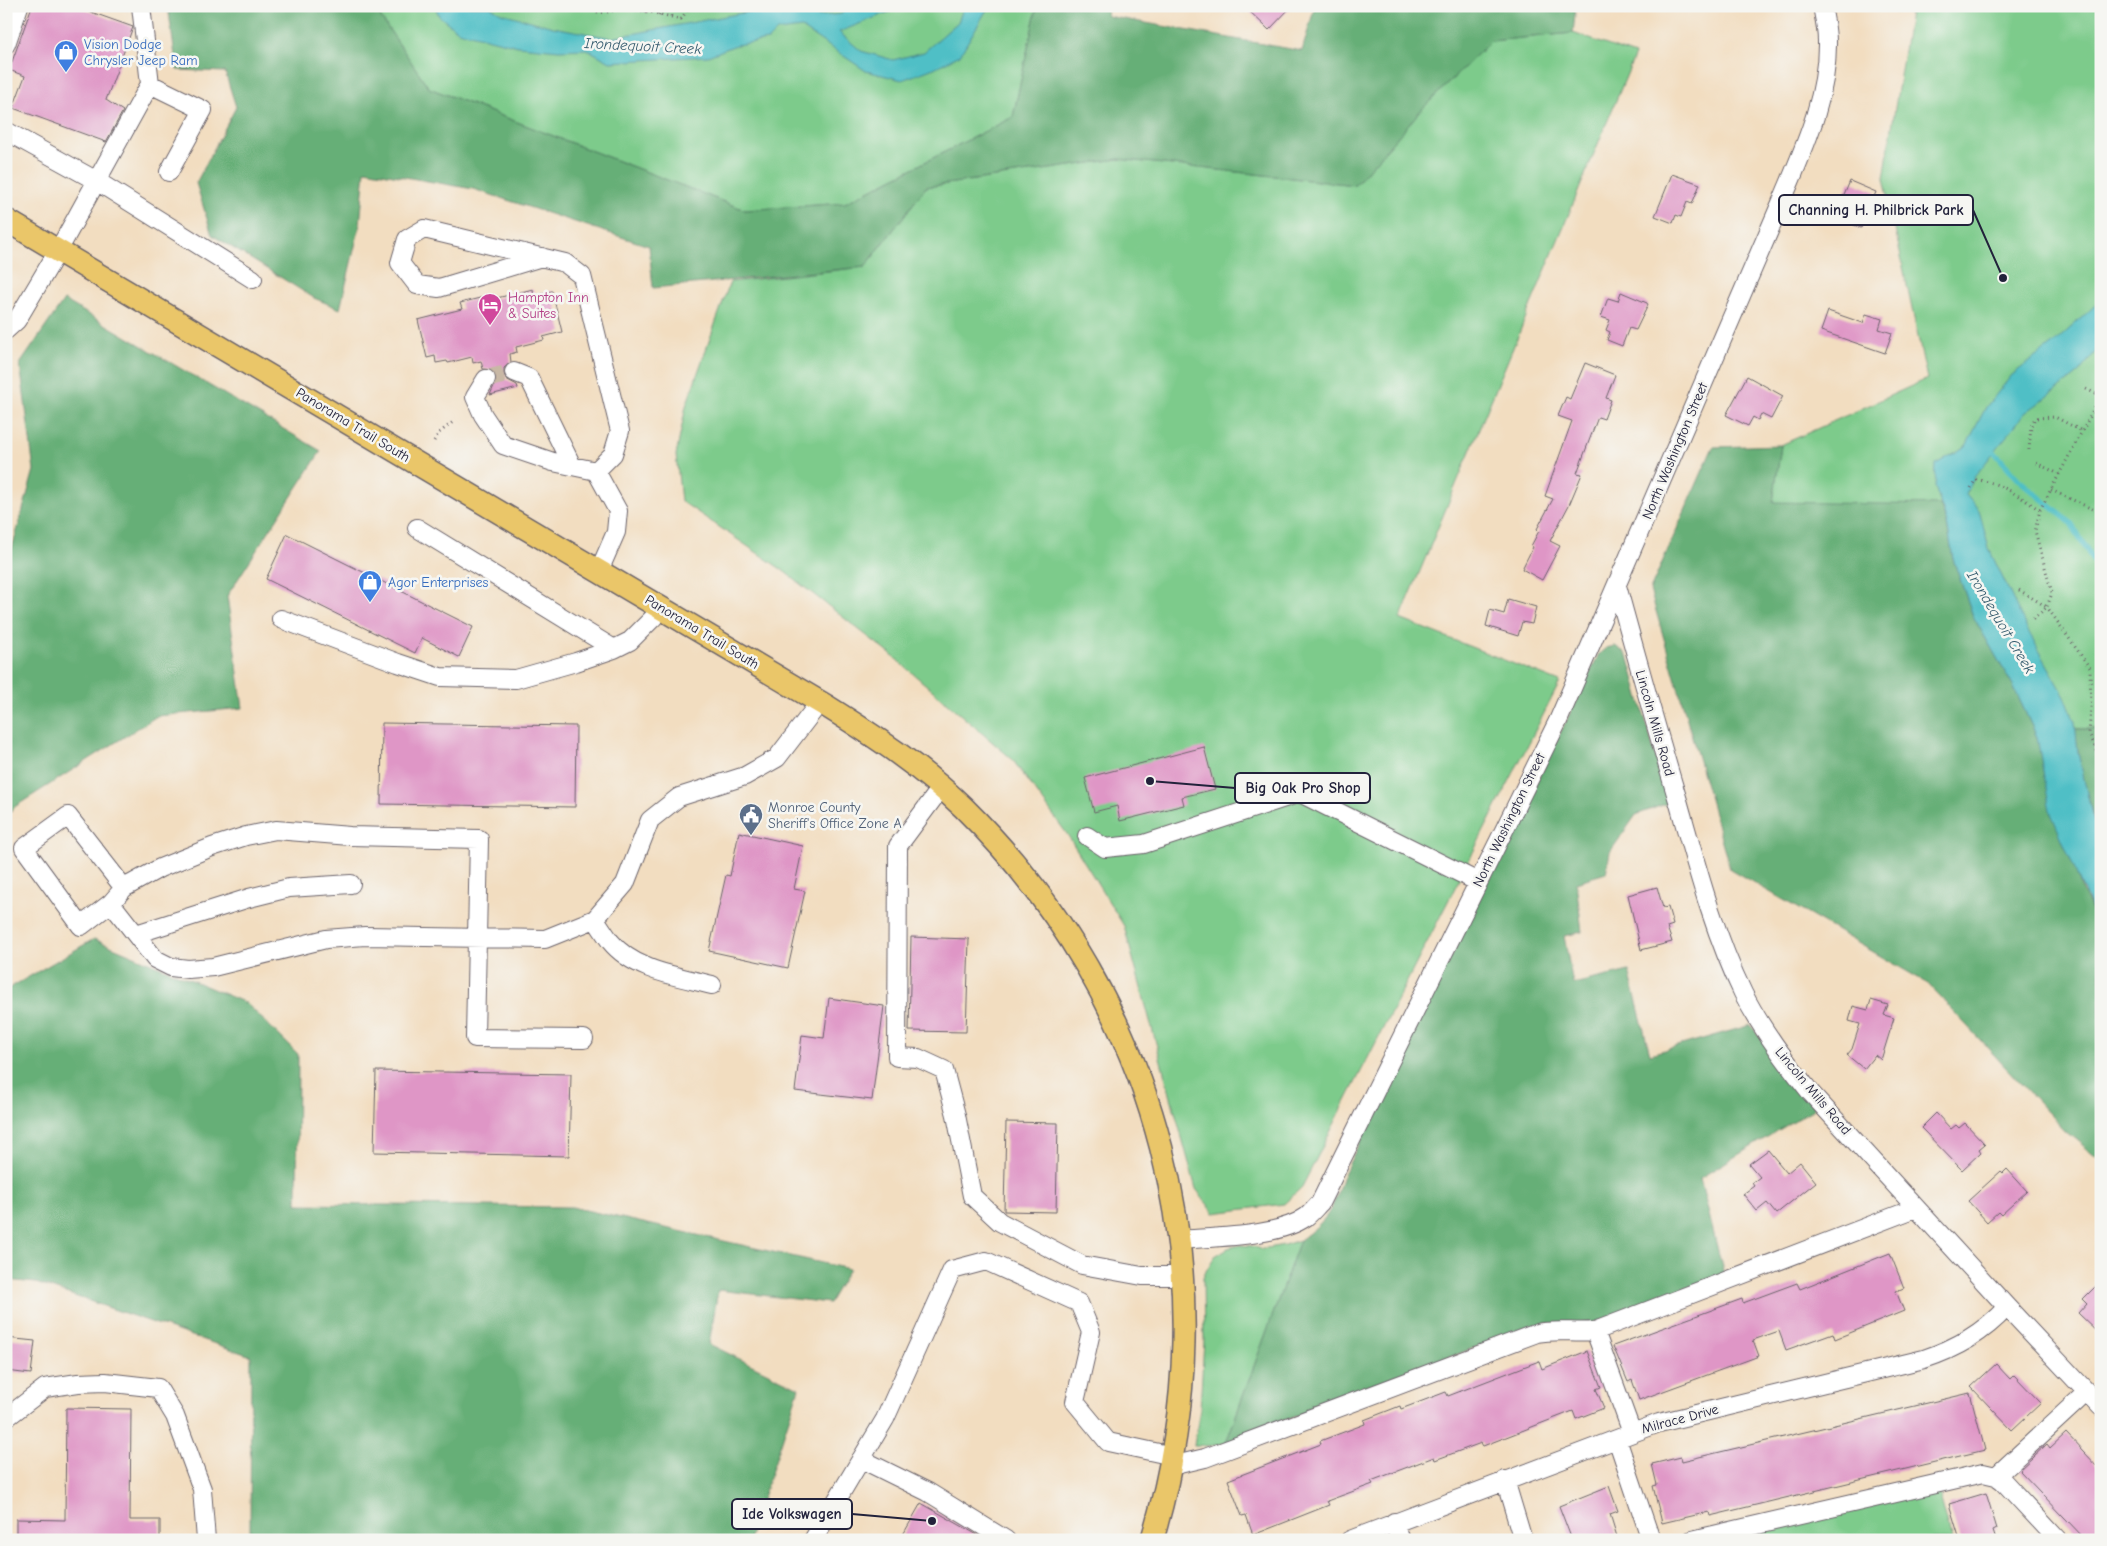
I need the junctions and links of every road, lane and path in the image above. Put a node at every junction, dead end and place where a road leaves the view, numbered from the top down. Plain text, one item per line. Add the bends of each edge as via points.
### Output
1 (19, 6) edge
2 (141, 6) edge
3 (507, 6) edge
4 (520, 6) edge
5 (589, 6) edge
6 (646, 6) edge
7 (666, 6) edge
8 (690, 6) edge
9 (1822, 6) edge
10 (625, 7) edge
11 (645, 12) junction
12 (659, 15) junction
13 (671, 17) junction
14 (6, 44) edge
15 (150, 84) junction
16 (6, 131) edge
17 (169, 172) dead end
18 (96, 180) junction
19 (6, 220) edge
20 (58, 251) junction
21 (542, 257) junction
22 (253, 279) dead end
23 (6, 330) edge
24 (514, 372) dead end
25 (486, 379) dead end
26 (2086, 389) dead end
27 (2101, 398) edge
28 (453, 422) dead end
29 (2082, 431) junction
30 (434, 441) dead end
31 (2029, 450) dead end
32 (2036, 463) dead end
33 (572, 466) junction
34 (596, 471) junction
35 (2059, 474) junction
36 (1971, 488) dead end
37 (2051, 490) junction
38 (2040, 510) junction
39 (2101, 513) edge
40 (417, 528) dead end
41 (599, 571) junction
42 (1617, 586) junction
43 (2020, 590) dead end
44 (2047, 607) junction
45 (663, 608) junction
46 (281, 619) dead end
47 (2031, 621) dead end
48 (614, 649) junction
49 (820, 702) junction
50 (2101, 760) edge
51 (941, 788) junction
52 (1087, 836) dead end
53 (1478, 882) junction
54 (351, 884) dead end
55 (124, 888) junction
56 (111, 903) junction
57 (595, 919) junction
58 (136, 934) junction
59 (476, 939) junction
60 (712, 984) dead end
61 (584, 1039) dead end
62 (1916, 1208) junction
63 (1180, 1240) junction
64 (1182, 1276) junction
65 (2007, 1307) junction
66 (1595, 1331) junction
67 (2087, 1392) junction
68 (2101, 1407) edge
69 (6, 1418) edge
70 (1624, 1436) junction
71 (861, 1459) junction
72 (1172, 1461) junction
73 (1996, 1476) junction
74 (1505, 1480) junction
75 (1394, 1522) junction
76 (206, 1540) edge
77 (813, 1540) edge
78 (1006, 1540) edge
79 (1152, 1540) edge
80 (1350, 1540) edge
81 (1400, 1540) edge
82 (1523, 1540) edge
83 (1652, 1540) edge
84 (1692, 1540) edge
85 (2058, 1540) edge

1 - 14 street
2 - 15 street
3 - 4 path
5 - 10 path via 603,13
6 - 11 path
7 - 12 path
7 - 13 path
8 - 13 path via 681,19
9 - 42 street, North Washington Street via 1827,40 1826,68 1816,114
10 - 11 path
11 - 12 path
12 - 13 path
15 - 17 street via 203,110
15 - 18 street
16 - 18 street
18 - 20 street
18 - 22 street
19 - 20 main road, Panorama Trail South
20 - 23 street via 17,320
20 - 41 main road, Panorama Trail South
21 - 21 street via 424,229 407,239 400,262 417,285 439,288
21 - 34 street via 565,262 582,276 620,431 613,454
24 - 33 street via 529,378
25 - 33 street via 475,397 502,445
26 - 27 path
27 - 29 path
28 - 30 path
29 - 31 path via 2056,417 2035,418
29 - 35 path
32 - 35 path
33 - 34 street
34 - 41 street via 618,511 616,532
35 - 37 path
36 - 38 path via 1975,480 1985,481 2007,489
37 - 38 path
37 - 39 path
38 - 44 path via 2036,531 2052,594
40 - 48 street
41 - 45 main road, Panorama Trail South
42 - 53 street, North Washington Street via 1558,721
42 - 62 street, Lincoln Mills Road via 1711,913 1744,994 1786,1062
43 - 44 path
44 - 47 path
44 - 50 path via 2090,668 2089,733
45 - 48 street via 630,641
45 - 49 main road, Panorama Trail South
46 - 48 street via 440,677 516,679
49 - 51 main road, Panorama Trail South via 882,741
49 - 57 street via 777,758 745,776 678,797 650,820 625,884
51 - 63 main road, Panorama Trail South via 1006,853 1045,902 1080,953 1109,1006 1150,1107 1164,1156
51 - 64 street via 898,846 897,1057 918,1058 944,1070 972,1196 1000,1222 1082,1265 1142,1276
52 - 53 street via 1104,848 1144,844 1300,793
53 - 63 street, North Washington Street via 1320,1202 1307,1217 1283,1229
54 - 58 street via 289,888
55 - 56 street
55 - 56 street via 68,816 24,848 81,926
55 - 59 street via 160,868 212,847 276,830 350,836 479,839
56 - 58 street
57 - 59 street via 545,939
57 - 60 street via 611,943 635,963
58 - 59 street via 155,959 170,967 188,969 214,967 326,940 365,936
59 - 61 street via 475,1038
62 - 65 street, Lincoln Mills Road
62 - 66 street
63 - 64 main road
64 - 72 main road via 1184,1362
65 - 67 street, Lincoln Mills Road
65 - 70 street, Milrace Drive via 1970,1339 1924,1359 1658,1423
66 - 70 street
66 - 72 street via 1537,1333 1205,1458
67 - 68 street, Lincoln Mills Road
67 - 73 street
69 - 76 street via 45,1388 105,1382 158,1388 175,1416 202,1489
70 - 74 street, Milrace Drive
70 - 83 street
71 - 72 street via 885,1419 952,1270 986,1261 1079,1303 1091,1332 1075,1402 1108,1442
71 - 77 street
71 - 78 street via 914,1485
72 - 79 main road
73 - 84 street via 1982,1473
73 - 85 street
74 - 75 street, Milrace Drive
74 - 82 street
75 - 80 street, Milrace Drive
75 - 81 street

